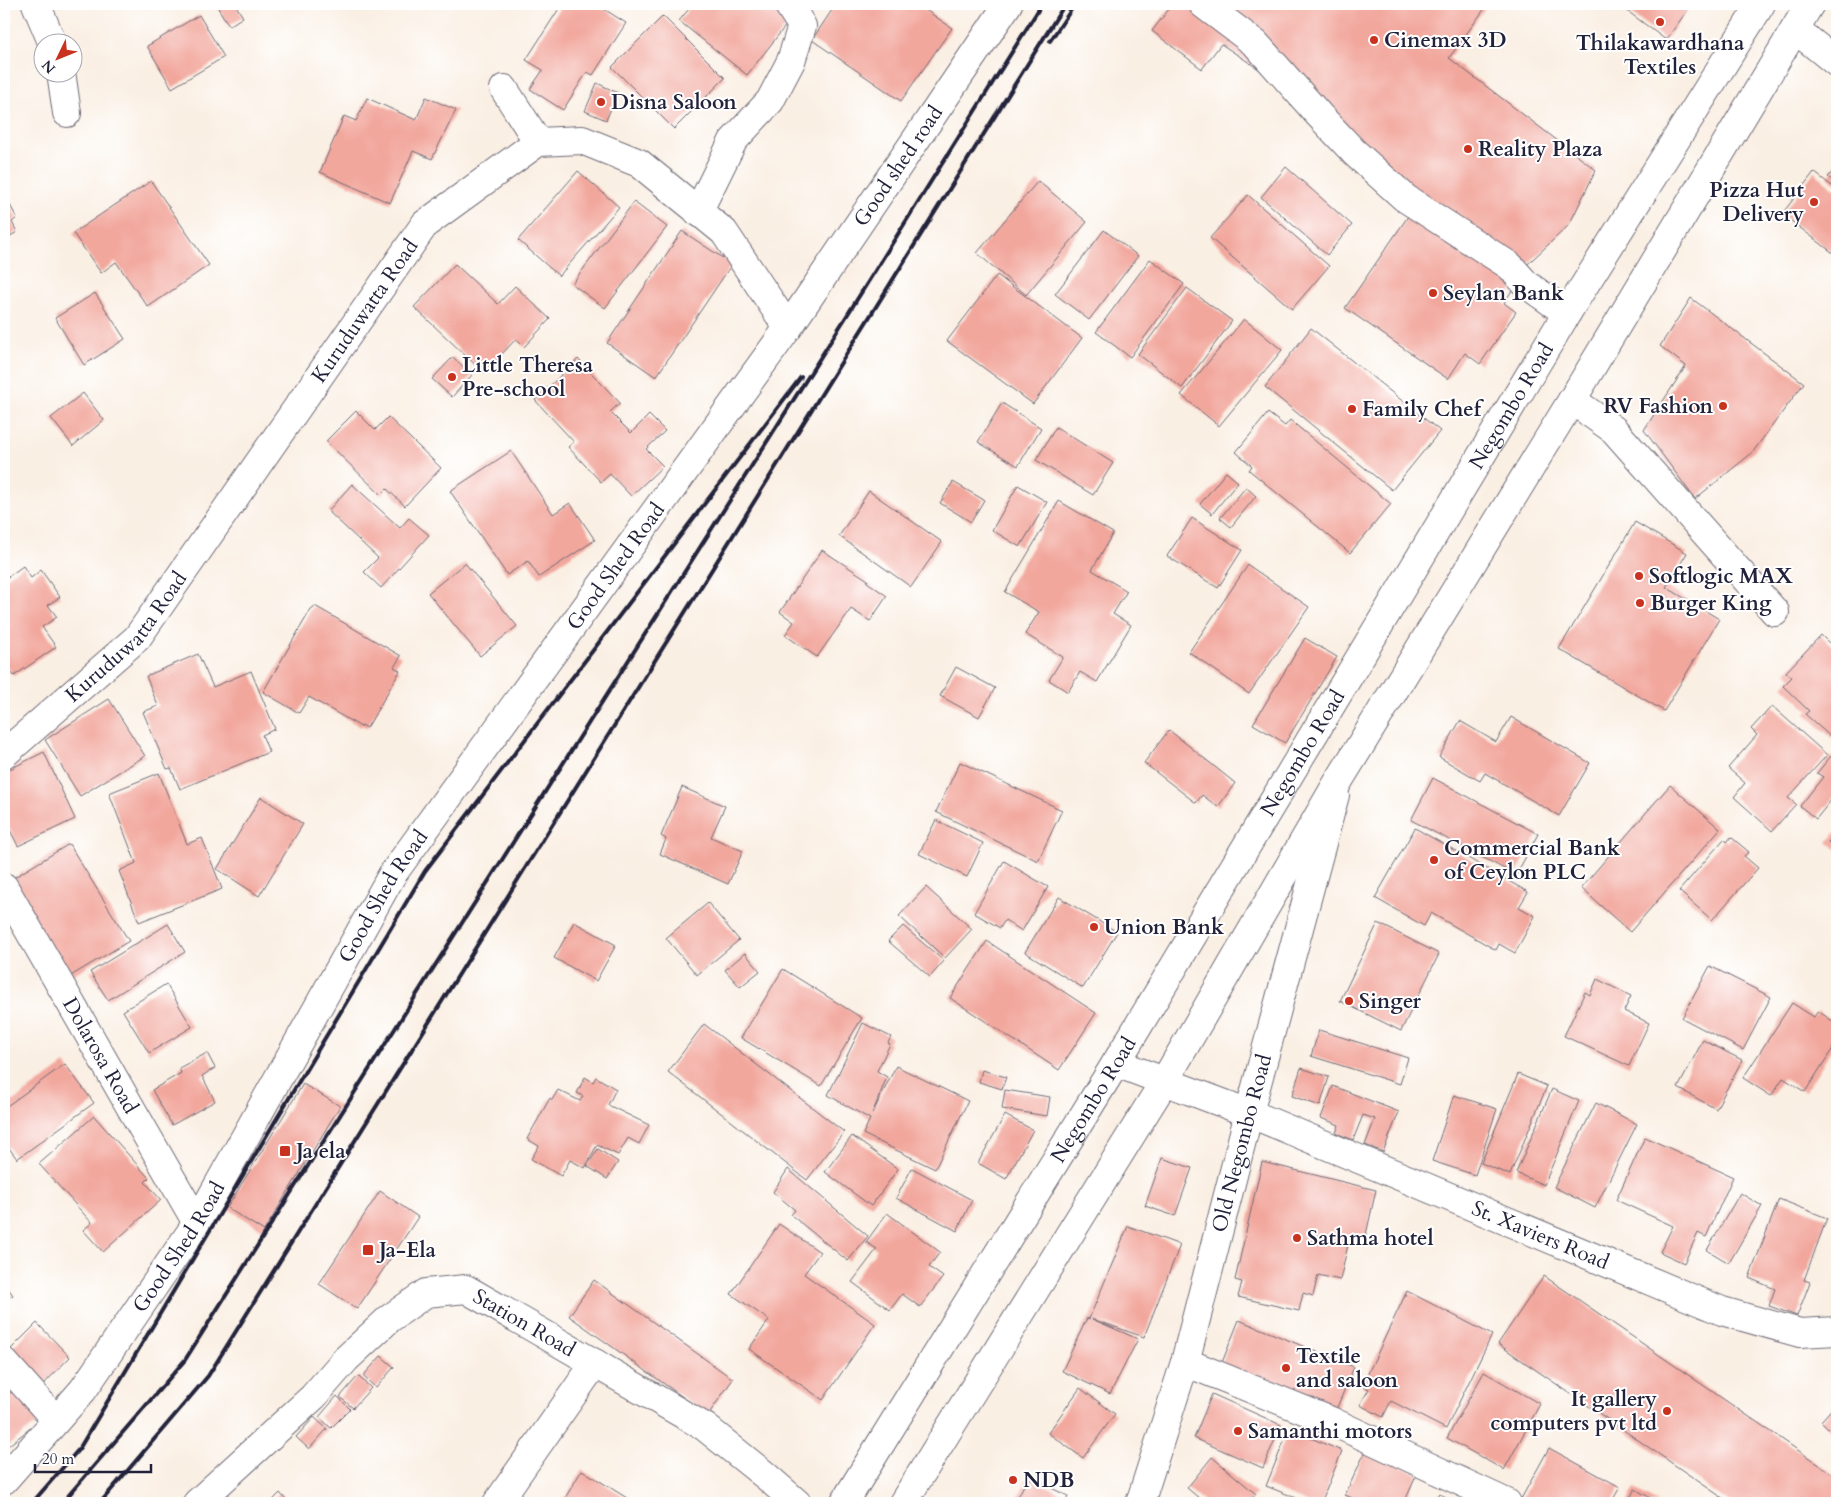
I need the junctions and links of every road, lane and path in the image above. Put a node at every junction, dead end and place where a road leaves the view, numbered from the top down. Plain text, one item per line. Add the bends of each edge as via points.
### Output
1 (36, 4) edge
2 (788, 4) edge
3 (1008, 4) edge
4 (1203, 4) edge
5 (1761, 4) edge
6 (1810, 4) edge
7 (1794, 29) junction
8 (48, 32) edge
9 (1837, 63) edge
10 (62, 82) edge
11 (504, 89) dead end
12 (67, 113) dead end
13 (538, 142) junction
14 (698, 212) junction
15 (1567, 313) junction
16 (788, 328) junction
17 (1572, 400) junction
18 (1775, 612) dead end
19 (4, 754) edge
20 (1338, 782) junction
21 (4, 887) edge
22 (1116, 1063) junction
23 (1164, 1082) junction
24 (1249, 1113) junction
25 (197, 1224) junction
26 (1837, 1331) edge
27 (4, 1362) edge
28 (1185, 1362) junction
29 (595, 1364) junction
30 (56, 1420) junction
31 (4, 1480) edge
32 (197, 1503) edge
33 (497, 1503) edge
34 (797, 1503) edge
35 (844, 1503) edge
36 (903, 1503) edge
37 (1140, 1503) edge
38 (1507, 1503) edge

1 - 8 main road
2 - 14 main road via 802,26 792,61 770,101 733,142
3 - 16 main road, Good shed road
4 - 15 main road via 1256,44 1354,152 1405,198 1510,266 1526,284
5 - 15 main road, Negombo Road
6 - 7 main road
7 - 9 main road
7 - 17 main road
10 - 12 main road
11 - 13 main road
13 - 14 main road via 582,140 639,163
13 - 19 main road, Kuruduwatta Road via 425,224 137,638
14 - 16 main road via 724,232
15 - 22 main road, Negombo Road
16 - 25 main road, Good Shed Road via 392,875
17 - 18 main road via 1614,430
17 - 20 main road
20 - 23 main road
20 - 24 main road, Old Negombo Road
21 - 25 main road, Dolarosa Road
22 - 23 main road, St. Xaviers Road
22 - 35 main road, Negombo Road
23 - 24 main road, St. Xaviers Road
23 - 36 main road
24 - 26 main road, St. Xaviers Road via 1722,1311 1800,1333
24 - 28 main road, Old Negombo Road
25 - 30 main road, Good Shed Road via 83,1390
27 - 30 main road
28 - 37 main road, Old Negombo Road
28 - 38 main road via 1331,1421
29 - 32 main road, Station Road via 466,1289 426,1293 389,1319 313,1397
29 - 33 main road
29 - 34 main road, Station Road via 705,1427
30 - 31 main road, Good Shed Road

